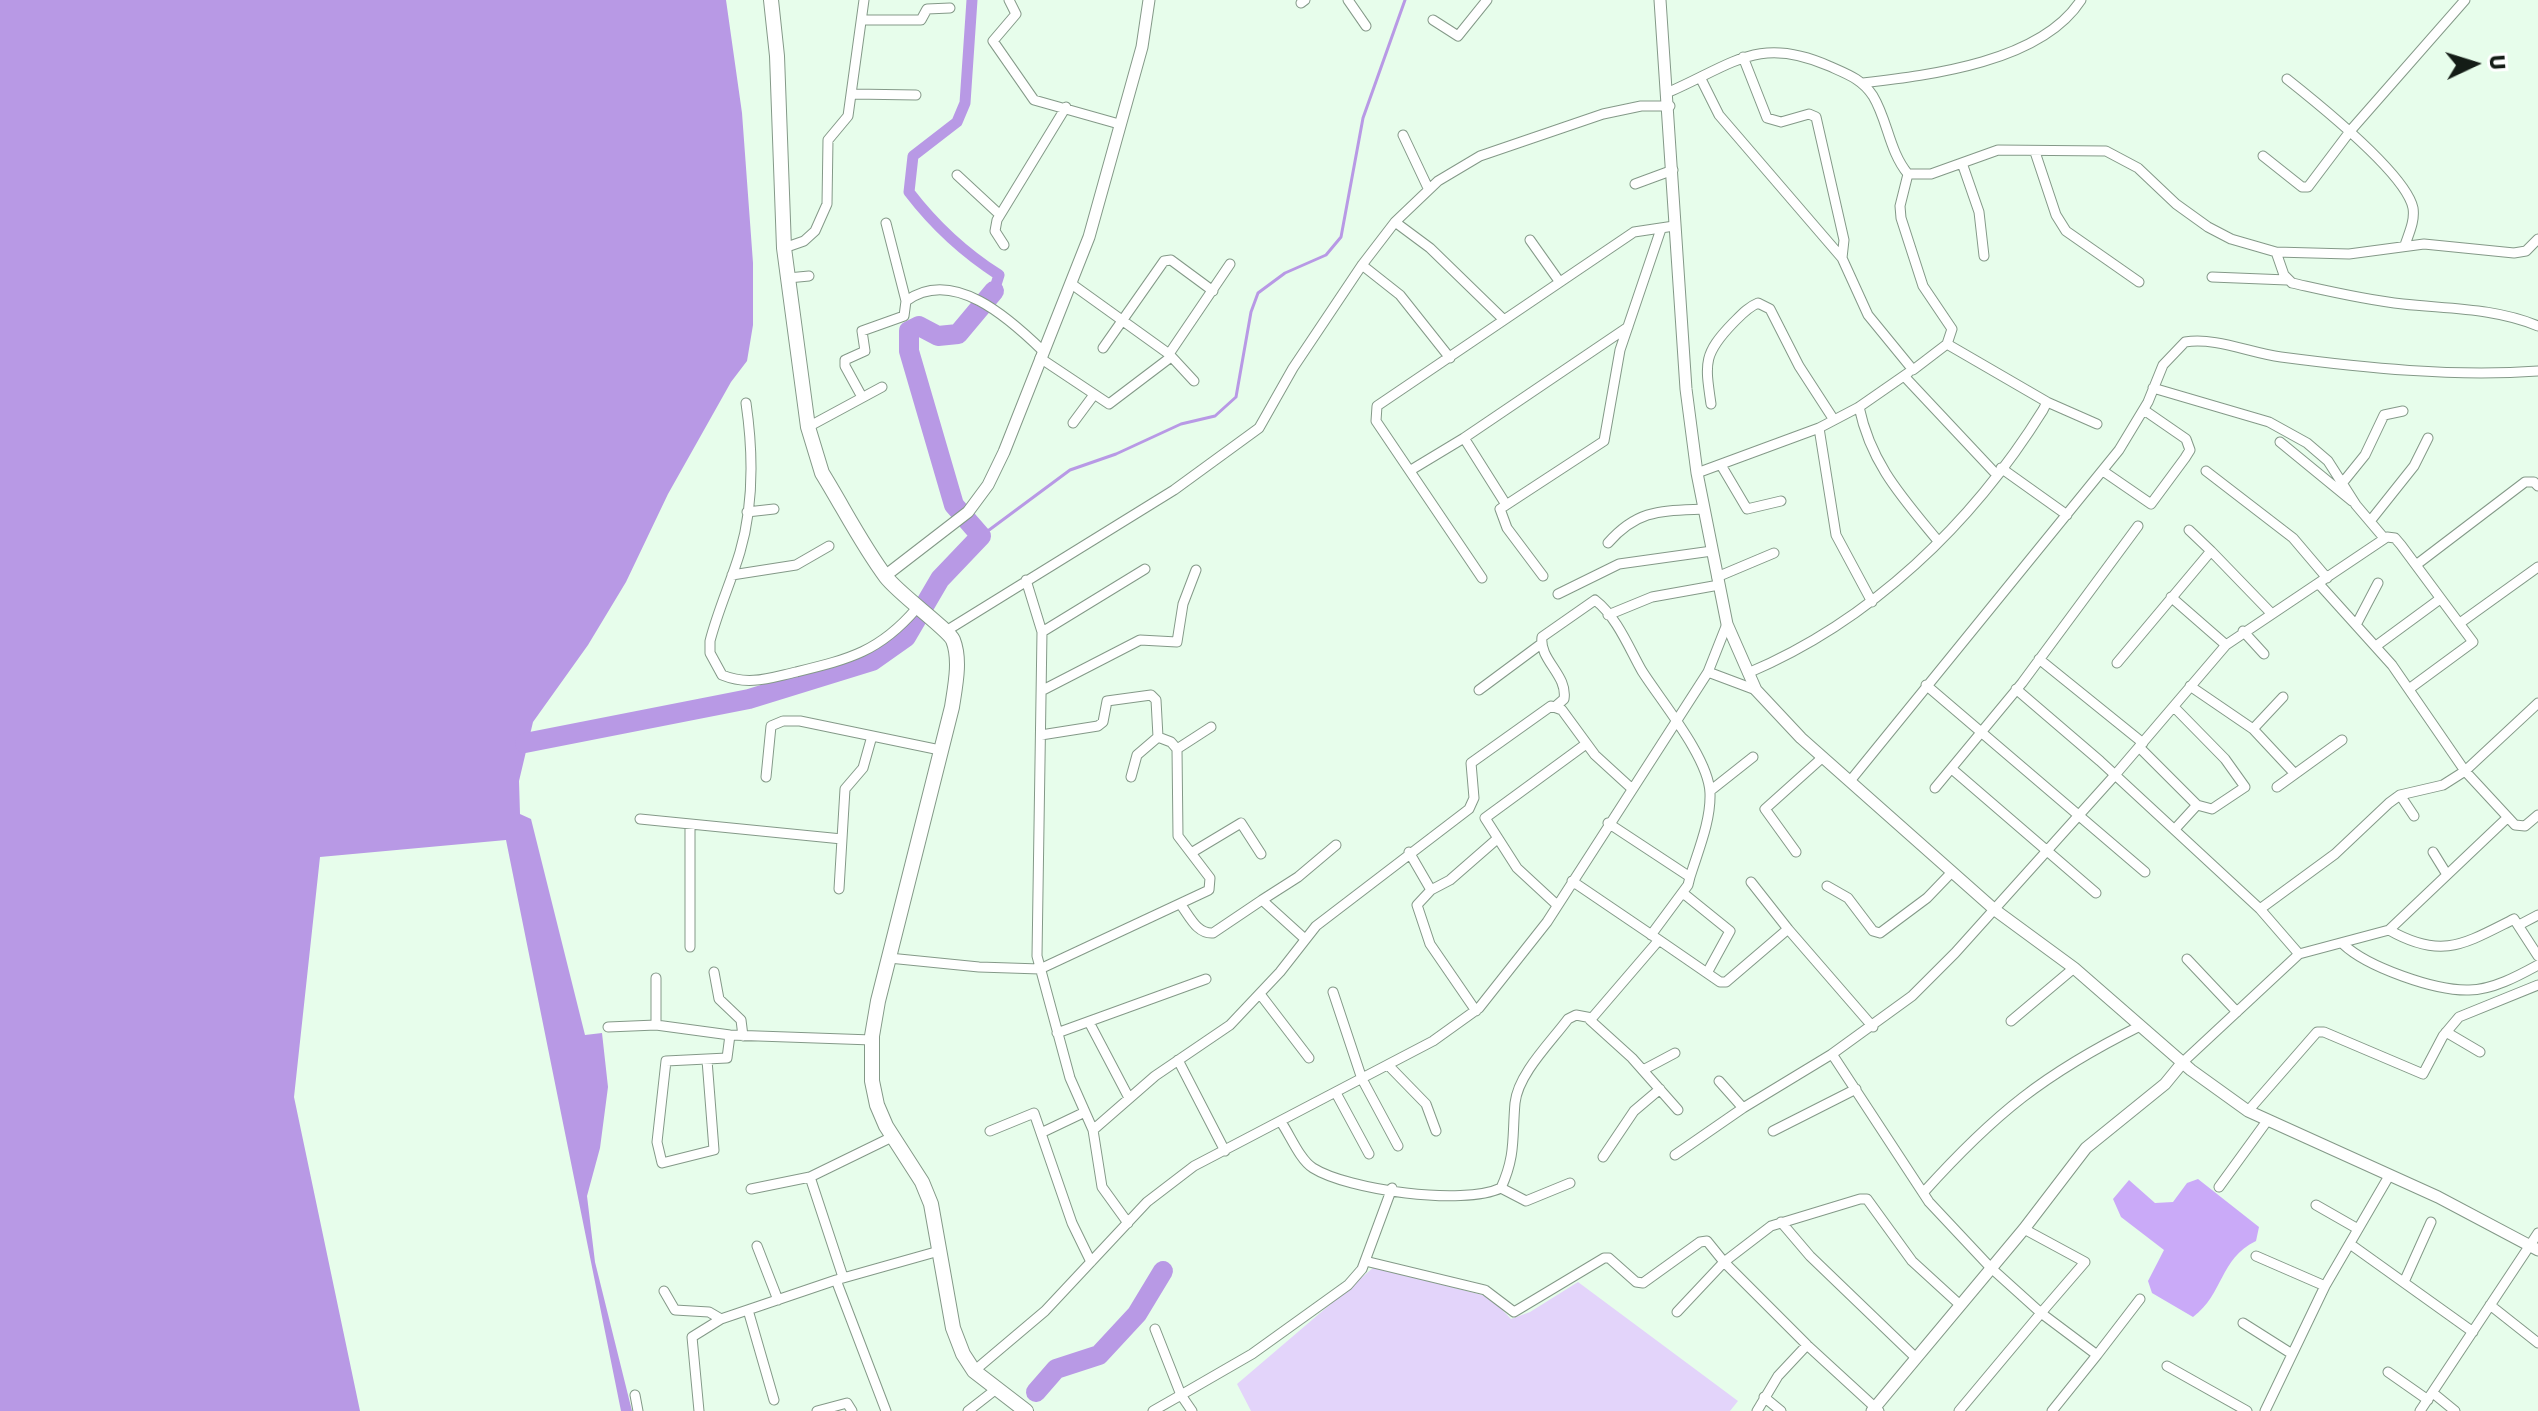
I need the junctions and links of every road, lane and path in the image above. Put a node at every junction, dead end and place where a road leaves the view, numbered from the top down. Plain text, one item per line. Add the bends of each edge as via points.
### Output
1 (771, 0) edge
2 (864, 0) edge
3 (1009, 0) edge
4 (1149, 0) edge
5 (1348, 0) edge
6 (1487, 0) edge
7 (1660, 0) edge
8 (2081, 0) edge
9 (2465, 0) edge
10 (950, 8) dead end
11 (862, 20) junction
12 (1433, 20) dead end
13 (1366, 26) dead end
14 (1743, 57) junction
15 (1701, 79) junction
16 (2287, 79) dead end
17 (1863, 83) junction
18 (1669, 92) junction
19 (853, 94) junction
20 (916, 95) dead end
21 (1670, 106) junction
22 (1066, 107) junction
23 (1119, 124) junction
24 (2351, 130) junction
25 (1403, 135) dead end
26 (2035, 152) junction
27 (2263, 156) dead end
28 (1962, 163) junction
29 (1673, 170) junction
30 (1908, 174) junction
31 (957, 175) dead end
32 (1635, 184) dead end
33 (1428, 188) junction
34 (999, 214) junction
35 (1395, 222) junction
36 (886, 223) dead end
37 (1674, 226) junction
38 (1661, 229) junction
39 (2538, 239) edge
40 (1530, 240) dead end
41 (1004, 245) dead end
42 (2405, 245) junction
43 (784, 248) junction
44 (2276, 252) junction
45 (1984, 256) dead end
46 (1842, 258) junction
47 (1230, 264) dead end
48 (1362, 265) junction
49 (809, 276) dead end
50 (2212, 277) dead end
51 (788, 278) junction
52 (2287, 280) junction
53 (1559, 281) junction
54 (2139, 282) dead end
55 (1073, 285) junction
56 (1213, 291) junction
57 (906, 301) junction
58 (1502, 318) junction
59 (1121, 320) junction
60 (2538, 326) edge
61 (1628, 327) junction
62 (1947, 344) junction
63 (1103, 348) dead end
64 (1041, 355) junction
65 (1170, 355) junction
66 (1450, 358) junction
67 (2538, 371) edge
68 (1908, 373) junction
69 (1194, 381) dead end
70 (882, 387) dead end
71 (2153, 388) junction
72 (1093, 396) junction
73 (862, 397) junction
74 (2047, 402) junction
75 (746, 403) dead end
76 (1711, 404) dead end
77 (1859, 407) junction
78 (2144, 410) junction
79 (2403, 411) dead end
80 (1834, 420) junction
81 (1073, 423) dead end
82 (2097, 424) dead end
83 (808, 427) junction
84 (1819, 428) junction
85 (1464, 438) junction
86 (2428, 438) dead end
87 (2280, 442) dead end
88 (1721, 465) junction
89 (1411, 470) junction
90 (1998, 471) junction
91 (2103, 471) junction
92 (2206, 471) dead end
93 (1697, 473) junction
94 (2344, 481) junction
95 (2538, 486) edge
96 (1781, 501) dead end
97 (1505, 503) junction
98 (2356, 505) junction
99 (774, 509) dead end
100 (1704, 509) junction
101 (747, 512) junction
102 (2067, 515) junction
103 (2371, 520) junction
104 (2138, 526) dead end
105 (2189, 530) dead end
106 (2384, 538) junction
107 (1938, 541) junction
108 (1608, 543) dead end
109 (829, 546) dead end
110 (1712, 551) junction
111 (2211, 551) junction
112 (1774, 553) dead end
113 (2416, 565) junction
114 (2538, 567) edge
115 (1145, 569) dead end
116 (1196, 570) dead end
117 (732, 575) junction
118 (885, 576) junction
119 (1543, 576) dead end
120 (1482, 578) dead end
121 (1026, 580) junction
122 (1718, 581) junction
123 (2323, 581) junction
124 (2378, 583) dead end
125 (1558, 594) dead end
126 (2171, 597) junction
127 (2440, 599) junction
128 (1872, 602) junction
129 (2271, 613) junction
130 (922, 614) junction
131 (1608, 615) junction
132 (2460, 623) junction
133 (1727, 624) junction
134 (2356, 625) junction
135 (946, 631) junction
136 (2243, 631) junction
137 (1042, 632) junction
138 (1541, 644) junction
139 (2226, 645) junction
140 (2376, 646) junction
141 (2264, 654) dead end
142 (2039, 659) junction
143 (2117, 663) dead end
144 (1708, 672) junction
145 (1748, 673) junction
146 (1926, 685) junction
147 (2190, 686) junction
148 (2016, 689) junction
149 (2409, 689) junction
150 (1043, 690) junction
151 (1479, 690) dead end
152 (1756, 690) junction
153 (2283, 697) dead end
154 (2538, 703) edge
155 (1556, 706) junction
156 (2174, 707) junction
157 (1676, 718) junction
158 (1211, 727) dead end
159 (2253, 729) junction
160 (1981, 733) junction
161 (1041, 735) junction
162 (872, 736) junction
163 (1158, 737) junction
164 (2342, 740) dead end
165 (1586, 744) junction
166 (2141, 745) junction
167 (1177, 749) junction
168 (940, 750) junction
169 (1753, 757) dead end
170 (1823, 757) junction
171 (1952, 769) junction
172 (2465, 771) junction
173 (2295, 774) junction
174 (2115, 775) junction
175 (766, 777) dead end
176 (1131, 777) dead end
177 (1850, 781) junction
178 (1630, 787) junction
179 (2277, 787) dead end
180 (1935, 788) dead end
181 (1710, 791) junction
182 (2400, 795) junction
183 (2197, 805) junction
184 (2077, 815) junction
185 (2538, 815) edge
186 (2414, 816) dead end
187 (2507, 818) junction
188 (640, 819) dead end
189 (1608, 823) junction
190 (690, 825) junction
191 (2175, 829) junction
192 (842, 839) junction
193 (1497, 839) junction
194 (1336, 845) dead end
195 (2046, 850) junction
196 (1409, 852) junction
197 (1796, 852) dead end
198 (2433, 852) dead end
199 (1191, 853) junction
200 (1261, 854) dead end
201 (1952, 872) junction
202 (2145, 872) dead end
203 (2446, 873) junction
204 (1690, 877) junction
205 (1572, 881) junction
206 (1751, 882) dead end
207 (1827, 886) dead end
208 (839, 889) dead end
209 (1431, 890) junction
210 (1683, 893) junction
211 (2096, 893) dead end
212 (1262, 900) junction
213 (1181, 905) junction
214 (1557, 905) junction
215 (2260, 909) junction
216 (1995, 910) junction
217 (2538, 915) edge
218 (2519, 925) junction
219 (1788, 929) junction
220 (2389, 930) junction
221 (1655, 938) junction
222 (1305, 939) junction
223 (2343, 944) junction
224 (690, 947) dead end
225 (2299, 954) junction
226 (2538, 956) edge
227 (889, 958) junction
228 (2187, 959) dead end
229 (2070, 965) junction
230 (2538, 965) edge
231 (1040, 969) junction
232 (714, 972) dead end
233 (1707, 973) junction
234 (656, 978) dead end
235 (1206, 979) dead end
236 (2538, 985) edge
237 (1333, 992) dead end
238 (1260, 994) junction
239 (1476, 1011) junction
240 (2237, 1012) junction
241 (1590, 1020) junction
242 (2011, 1021) dead end
243 (1089, 1022) junction
244 (656, 1025) junction
245 (2140, 1026) junction
246 (608, 1027) dead end
247 (1873, 1027) junction
248 (2446, 1032) junction
249 (1057, 1033) junction
250 (730, 1035) junction
251 (743, 1036) junction
252 (872, 1040) junction
253 (2480, 1052) dead end
254 (1675, 1053) dead end
255 (1832, 1054) junction
256 (1309, 1058) dead end
257 (707, 1060) junction
258 (1178, 1060) junction
259 (2183, 1062) junction
260 (1388, 1065) junction
261 (1643, 1070) junction
262 (1362, 1079) junction
263 (1719, 1081) dead end
264 (1660, 1089) junction
265 (1856, 1089) junction
266 (1336, 1093) junction
267 (1129, 1098) junction
268 (1743, 1108) junction
269 (1678, 1110) dead end
270 (2248, 1111) junction
271 (1085, 1112) junction
272 (2267, 1121) junction
273 (1281, 1122) junction
274 (1093, 1130) junction
275 (990, 1131) dead end
276 (1436, 1131) dead end
277 (1773, 1131) dead end
278 (1043, 1132) junction
279 (892, 1137) junction
280 (1398, 1146) dead end
281 (1225, 1151) junction
282 (1369, 1154) dead end
283 (1675, 1155) dead end
284 (1603, 1157) dead end
285 (2389, 1176) junction
286 (810, 1177) junction
287 (1570, 1183) dead end
288 (2219, 1187) dead end
289 (1392, 1188) junction
290 (1501, 1188) junction
291 (751, 1189) dead end
292 (1923, 1193) junction
293 (2316, 1205) dead end
294 (1781, 1222) junction
295 (2431, 1222) dead end
296 (1128, 1223) junction
297 (2024, 1229) junction
298 (2358, 1229) junction
299 (2538, 1233) edge
300 (2350, 1244) junction
301 (757, 1246) dead end
302 (2534, 1248) edge
303 (939, 1251) junction
304 (2256, 1256) dead end
305 (1366, 1258) junction
306 (1091, 1262) junction
307 (1724, 1262) junction
308 (1990, 1267) junction
309 (840, 1278) junction
310 (2404, 1282) junction
311 (2325, 1286) junction
312 (664, 1291) dead end
313 (2140, 1299) dead end
314 (778, 1300) junction
315 (1959, 1304) junction
316 (2490, 1305) junction
317 (748, 1310) junction
318 (1677, 1312) dead end
319 (2041, 1313) junction
320 (721, 1319) junction
321 (2243, 1323) dead end
322 (1155, 1329) dead end
323 (2473, 1332) junction
324 (2538, 1343) edge
325 (1807, 1345) junction
326 (2292, 1354) junction
327 (2097, 1355) junction
328 (1915, 1357) junction
329 (2167, 1366) dead end
330 (974, 1371) junction
331 (2388, 1372) dead end
332 (995, 1390) junction
333 (635, 1395) dead end
334 (1181, 1395) junction
335 (1764, 1397) junction
336 (2430, 1397) junction
337 (774, 1400) dead end
338 (1020, 1407) edge
339 (1875, 1410) edge
340 (638, 1411) edge
341 (699, 1411) edge
342 (817, 1411) edge
343 (852, 1411) edge
344 (886, 1411) edge
345 (968, 1411) edge
346 (1153, 1411) edge
347 (1192, 1411) edge
348 (1757, 1411) edge
349 (1781, 1411) edge
350 (1959, 1411) edge
351 (2052, 1411) edge
352 (2247, 1411) edge
353 (2265, 1411) edge
354 (2420, 1411) edge
355 (2455, 1411) edge

1 - 43 highway
2 - 11 street
3 - 22 street via 1016,14 994,37 996,48 1034,100
4 - 23 street via 1142,47
5 - 13 street
6 - 12 street via 1458,36
7 - 18 street
8 - 17 street via 2060,25 1982,61 1949,72
9 - 24 street
10 - 11 street via 927,9 921,20
11 - 19 street
14 - 15 street
14 - 17 street via 1782,50 1800,53
14 - 46 street via 1767,118 1777,123 1809,114 1816,117 1844,240
15 - 18 street
15 - 46 street via 1719,115
16 - 24 street
17 - 30 street
18 - 21 street
19 - 20 street
19 - 43 street via 848,116 828,140 828,194 822,219 804,241
21 - 29 street
21 - 33 street via 1622,108 1517,142 1480,156
22 - 23 street
22 - 34 street
23 - 55 street
24 - 27 street via 2308,187
24 - 42 street via 2408,193 2413,215
25 - 33 street
26 - 28 street via 1998,150
26 - 44 street via 2116,154 2208,227
26 - 54 street via 2066,231
28 - 30 street via 1931,174
28 - 45 street via 1979,212
29 - 32 street
29 - 37 street
30 - 62 street via 1901,218 1923,286 1952,329
31 - 34 street
33 - 35 street
34 - 41 street via 995,231
35 - 48 street
35 - 58 street
36 - 57 street
37 - 38 street
37 - 93 street
38 - 53 street via 1634,232
38 - 61 street
39 - 42 street via 2526,251 2514,253
40 - 53 street
42 - 44 street via 2349,254
43 - 51 highway
44 - 52 street
46 - 68 street via 1868,315
47 - 56 street
48 - 66 street via 1400,295
48 - 121 street via 1259,428 1174,490
49 - 51 street
50 - 52 street
51 - 83 highway
52 - 60 street via 2364,298 2511,316
53 - 58 street
55 - 59 street
55 - 64 street
56 - 59 street via 1167,259
56 - 65 street
57 - 64 street via 934,288 984,303
57 - 73 street via 904,316 862,331 865,351 844,363
58 - 66 street
59 - 63 street
59 - 65 street
61 - 85 street
61 - 97 street via 1604,441
62 - 68 street
62 - 74 street
64 - 72 street
64 - 118 street via 988,485 968,512
65 - 69 street
65 - 72 street via 1113,403
66 - 89 street via 1377,406 1374,414
67 - 71 street via 2349,365 2195,340 2169,356
68 - 77 street
68 - 90 street
70 - 73 street
71 - 78 street
71 - 94 street via 2269,422 2319,452
72 - 81 street
73 - 83 street
74 - 82 street
74 - 90 street
75 - 101 street via 752,449
76 - 80 street via 1710,347 1758,303 1770,309
77 - 80 street
77 - 107 street via 1869,447
78 - 91 street
78 - 91 street via 2186,439 2190,450 2185,458 2151,504
79 - 94 street via 2384,415 2365,455
80 - 84 street
83 - 118 highway via 822,473
84 - 88 street
84 - 128 street via 1836,535
85 - 89 street
85 - 97 street
86 - 103 street via 2414,466
87 - 98 street
88 - 93 street
88 - 96 street via 1747,509
89 - 120 street
90 - 102 street
90 - 107 street
91 - 102 street
92 - 123 street via 2293,538
93 - 100 street
94 - 98 street
95 - 113 street via 2525,482
97 - 119 street via 1500,518
98 - 103 street
99 - 101 street
100 - 108 street via 1645,514 1623,526
100 - 110 street
101 - 117 street
102 - 146 street
103 - 106 street
104 - 142 street
105 - 111 street
106 - 113 street via 2395,538
106 - 123 street
107 - 128 street
109 - 117 street via 796,565
110 - 122 street
110 - 125 street via 1619,564
111 - 126 street
111 - 129 street
112 - 122 street
113 - 127 street
114 - 132 street
115 - 137 street
116 - 150 street via 1177,642 1140,640
117 - 130 street via 714,623 710,653 722,675 748,683 859,656
118 - 130 highway
121 - 135 street
121 - 137 street
122 - 131 street via 1652,597
122 - 133 street
123 - 129 street
123 - 134 street
124 - 134 street
126 - 139 street
126 - 143 street
127 - 132 street
127 - 140 street
128 - 145 street via 1797,652
129 - 136 street
130 - 135 highway
131 - 138 street via 1598,601 1591,601 1543,635
131 - 157 street
132 - 149 street via 2472,645
133 - 144 street
133 - 145 street
134 - 140 street
135 - 168 highway via 957,679
136 - 139 street
136 - 141 street
137 - 150 street
138 - 151 street
138 - 155 street via 1564,687 1564,699
139 - 147 street
140 - 149 street
142 - 148 street
142 - 166 street
144 - 152 street
144 - 157 street
145 - 152 street
146 - 160 street
146 - 177 street
147 - 156 street
147 - 159 street
148 - 160 street
148 - 174 street
149 - 172 street
150 - 161 street
152 - 170 street
153 - 159 street
154 - 172 street
155 - 165 street
155 - 196 street via 1476,757 1470,770 1473,803
156 - 166 street
156 - 183 street via 2245,787 2212,809
157 - 178 street
157 - 181 street
158 - 167 street
159 - 173 street
160 - 171 street
160 - 184 street
161 - 163 street via 1093,728 1103,722 1107,701 1151,695 1156,700
161 - 231 street
162 - 168 street
162 - 175 street via 800,721 775,723
162 - 192 street via 863,768 845,789
163 - 167 street
163 - 176 street via 1137,755
164 - 173 street
165 - 178 street
165 - 193 street via 1488,814 1485,822
166 - 174 street
166 - 183 street
167 - 199 street via 1175,823
168 - 227 highway
169 - 181 street
170 - 177 street
170 - 197 street via 1765,809
171 - 180 street
171 - 195 street
172 - 182 street via 2443,785
172 - 187 street
173 - 179 street
174 - 184 street
174 - 191 street
177 - 201 street
178 - 189 street
181 - 204 street
182 - 186 street
182 - 215 street via 2335,854
183 - 191 street
184 - 195 street
184 - 202 street
185 - 187 street via 2522,827
187 - 203 street
188 - 190 street
189 - 204 street
189 - 205 street
190 - 192 street
190 - 224 street
191 - 215 street
192 - 208 street
193 - 209 street
193 - 214 street via 1517,868
194 - 212 street
195 - 211 street
195 - 216 street
196 - 209 street
196 - 222 street
198 - 203 street
199 - 200 street via 1241,823
199 - 213 street via 1211,883 1209,890
201 - 207 street via 1880,933 1840,890
201 - 216 street
203 - 220 street
204 - 210 street
205 - 214 street
205 - 221 street
206 - 219 street
209 - 239 street via 1418,901 1423,926 1440,962
210 - 221 street
210 - 233 street via 1730,931
212 - 213 street via 1213,933 1199,930
212 - 222 street
213 - 231 street
214 - 239 street
215 - 225 street
216 - 229 street
216 - 247 street via 1912,996
217 - 218 street
218 - 220 street via 2514,919 2472,942 2444,947 2419,945
218 - 226 street
219 - 233 street via 1726,982
219 - 247 street
220 - 223 street
221 - 233 street
221 - 241 street
222 - 238 street
223 - 225 street
223 - 230 street via 2368,962 2459,989 2478,989
225 - 240 street
227 - 231 street
227 - 252 highway
228 - 240 street
229 - 242 street
229 - 245 street
231 - 249 street
232 - 251 street via 719,999 741,1020
234 - 244 street
235 - 243 street
236 - 248 street via 2462,1015
237 - 262 street
238 - 256 street
238 - 258 street via 1230,1025
239 - 260 street
240 - 259 street
241 - 261 street
241 - 290 street via 1571,1016 1522,1084 1515,1102 1515,1152
243 - 249 street
243 - 267 street
244 - 246 street
244 - 250 street
245 - 259 street
245 - 292 street via 2028,1089
247 - 255 street
248 - 253 street
248 - 270 street via 2421,1074 2317,1032
249 - 271 street
250 - 251 street
250 - 257 street via 727,1058
251 - 252 street
252 - 279 highway via 877,1105
254 - 261 street
255 - 265 street
255 - 268 street
257 - 257 street via 666,1061 657,1142 662,1163 714,1150
258 - 267 street
258 - 281 street
259 - 270 street
259 - 297 street via 2165,1084 2086,1148
260 - 262 street
260 - 276 street via 1426,1104
261 - 264 street
262 - 266 street
262 - 280 street
263 - 268 street
264 - 269 street
264 - 284 street via 1634,1111
265 - 277 street
265 - 292 street
266 - 273 street
266 - 282 street
267 - 274 street
268 - 283 street
270 - 272 street
271 - 274 street
271 - 278 street
272 - 285 street
272 - 288 street
273 - 281 street
273 - 289 street via 1311,1167 1336,1180
274 - 296 street via 1102,1187
275 - 278 street via 1032,1113
278 - 306 street via 1072,1223
279 - 286 street
279 - 303 highway via 926,1193
281 - 296 street via 1168,1184
285 - 298 street
285 - 302 street
286 - 291 street
286 - 309 street
287 - 290 street via 1526,1201
289 - 290 street via 1480,1196
289 - 305 street
292 - 308 street
293 - 298 street
294 - 307 street
294 - 315 street via 1867,1199 1912,1261
294 - 328 street
295 - 310 street
296 - 306 street
297 - 308 street
297 - 319 street via 2085,1262
298 - 300 street
299 - 302 street
300 - 310 street
300 - 311 street
301 - 314 street
302 - 316 street
303 - 309 street
303 - 330 highway via 953,1328
304 - 311 street
305 - 307 street via 1485,1290 1513,1312 1606,1258 1641,1283 1704,1241
305 - 334 street via 1348,1285
306 - 330 street via 1045,1311
307 - 318 street
307 - 325 street
308 - 315 street
308 - 319 street
309 - 314 street
309 - 344 street
310 - 323 street
311 - 326 street
312 - 320 street via 675,1310 709,1312
313 - 327 street
314 - 317 street
315 - 328 street
316 - 323 street
316 - 324 street
317 - 320 street
317 - 337 street
319 - 327 street
319 - 350 street
320 - 341 street via 692,1337
321 - 326 street
322 - 334 street
323 - 336 street
325 - 335 street
325 - 339 street
326 - 353 street
327 - 351 street
328 - 339 street
329 - 352 street
330 - 332 highway
331 - 336 street
332 - 338 highway
332 - 345 street
333 - 340 street
334 - 346 street
334 - 347 street
335 - 348 street
335 - 349 street
336 - 354 street
336 - 355 street
342 - 343 street via 847,1403

